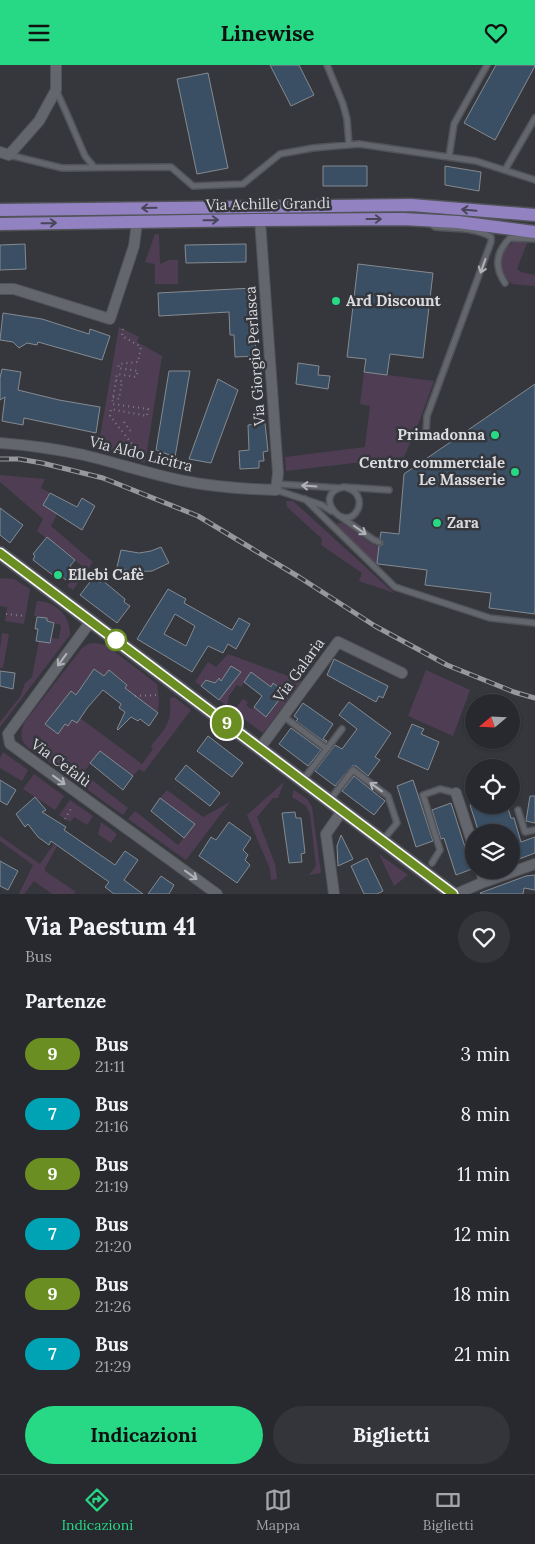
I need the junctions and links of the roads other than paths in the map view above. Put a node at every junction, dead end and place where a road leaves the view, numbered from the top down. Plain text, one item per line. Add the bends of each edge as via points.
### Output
1 (56, 65) edge
2 (327, 65) edge
3 (486, 65) edge
4 (56, 91) junction
5 (535, 118) edge
6 (349, 145) junction
7 (4, 154) edge
8 (449, 157) junction
9 (94, 167) junction
10 (505, 171) junction
11 (535, 180) edge
12 (0, 210) edge
13 (501, 212) junction
14 (535, 215) edge
15 (260, 220) junction
16 (424, 220) junction
17 (535, 220) edge
18 (137, 222) junction
19 (0, 224) edge
20 (535, 232) edge
21 (535, 239) edge
22 (505, 283) dead end
23 (0, 289) edge
24 (426, 433) dead end
25 (0, 443) edge
26 (277, 487) junction
27 (340, 488) junction
28 (347, 488) junction
29 (388, 490) dead end
30 (305, 499) junction
31 (333, 511) junction
32 (341, 517) junction
33 (380, 542) dead end
34 (0, 553) edge
35 (91, 621) junction
36 (535, 623) edge
37 (402, 673) dead end
38 (284, 716) junction
39 (342, 729) dead end
40 (260, 748) junction
41 (327, 749) junction
42 (302, 780) junction
43 (456, 793) joint
44 (329, 801) junction
45 (342, 811) junction
46 (520, 814) edge
47 (466, 824) edge
48 (535, 830) edge
49 (382, 841) junction
50 (432, 863) dead end
51 (535, 865) edge
52 (483, 879) edge
53 (484, 882) junction
54 (217, 894) edge
55 (334, 894) edge
56 (454, 894) edge

1 - 4 street
2 - 6 lane via 343,104
3 - 8 lane via 454,124
4 - 7 street via 38,121
4 - 9 lane via 85,156
5 - 10 lane
6 - 8 lane
6 - 9 lane via 280,154 243,184 193,186 170,167
7 - 9 lane via 62,168
8 - 10 lane via 476,161
10 - 11 lane
13 -> 12 main road, Via Achille Grandi via 411,205
13 - 14 main road, Via Achille Grandi
13 - 17 main road, Via Achille Grandi
15 -> 16 main road, Via Achille Grandi
18 -> 15 main road, Via Achille Grandi
15 - 26 street, Via Giorgio Perlasca
16 - 20 main road, Via Achille Grandi
16 -> 24 lane via 435,227 472,230 491,237 427,416
19 -> 18 main road, Via Achille Grandi
18 - 23 street via 134,246 110,319 14,289
21 - 22 lane via 510,238 504,244 497,263
25 - 26 street, Via Aldo Licitra via 85,455 187,481 246,489
27 -> 26 lane
26 - 30 lane
27 - 28 lane
27 - 31 lane via 330,498
28 - 29 lane
28 - 32 lane via 357,495 359,507 350,516
30 - 31 lane
30 - 36 lane via 395,587 490,618
31 - 32 lane
32 -> 33 lane
34 - 35 street
35 - 40 street
35 -> 54 street, Via Cefalù via 8,734 10,744
37 - 38 street, Via Galaria via 338,642
38 - 40 street, Via Galaria
38 - 41 lane
39 - 41 lane
40 - 42 street
41 - 42 lane
42 - 44 street
43 - 47 street
43 - 50 lane via 440,789 424,795 440,850
44 - 45 street
49 -> 44 lane via 397,823 388,796 353,770
45 - 49 street
45 - 55 street via 326,834
46 - 48 lane via 525,832
49 - 56 street
51 - 53 street
52 - 53 street
53 - 56 street

